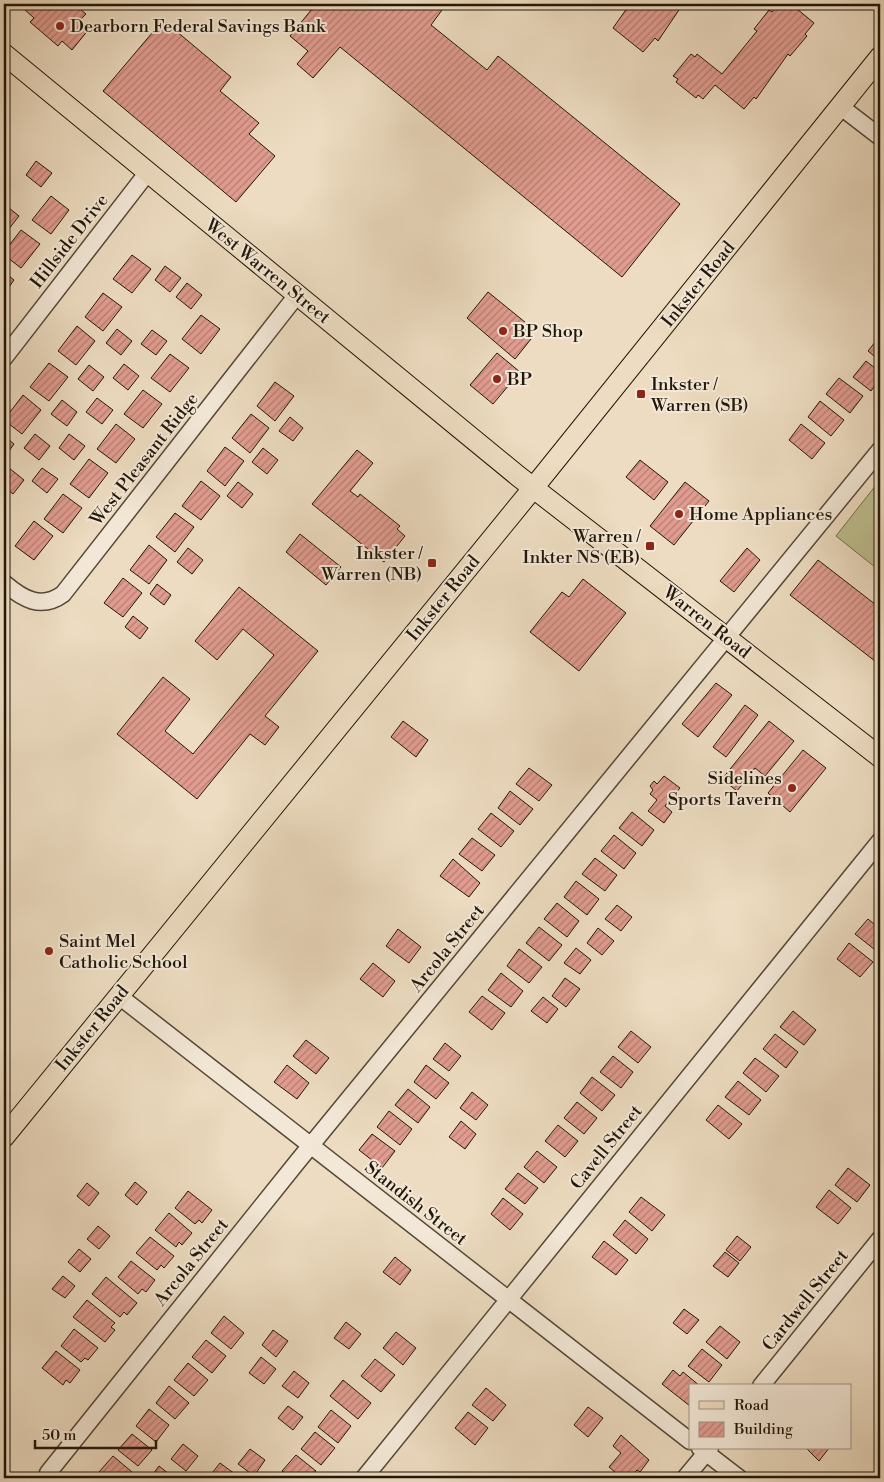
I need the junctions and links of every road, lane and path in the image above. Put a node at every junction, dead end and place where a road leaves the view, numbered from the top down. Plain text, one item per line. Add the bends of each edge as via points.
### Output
1 (4, 54) edge
2 (880, 57) edge
3 (840, 107) junction
4 (880, 137) edge
5 (148, 172) junction
6 (297, 295) junction
7 (4, 358) edge
8 (880, 450) edge
9 (534, 487) junction
10 (4, 583) edge
11 (728, 638) junction
12 (880, 757) edge
13 (880, 841) edge
14 (119, 996) junction
15 (4, 1137) edge
16 (310, 1146) junction
17 (880, 1239) edge
18 (508, 1299) junction
19 (763, 1384) edge
20 (689, 1440) edge
21 (705, 1450) edge
22 (48, 1473) dead end
23 (364, 1478) edge
24 (685, 1478) edge
25 (739, 1478) edge

1 - 5 main road, West Warren Street
2 - 3 main road, Inkster Road
3 - 4 street
3 - 9 main road, Inkster Road
5 - 6 main road, West Warren Street
5 - 7 street, Hillside Drive
6 - 9 main road, West Warren Street
6 - 10 street, West Pleasant Ridge via 63,594 39,603 20,596
8 - 11 street, Arcola Street
9 - 11 main road, Warren Road
9 - 14 main road, Inkster Road
11 - 12 main road, Warren Road
11 - 16 street, Arcola Street
13 - 18 street, Cavell Street
14 - 15 main road, Inkster Road
14 - 16 street, Standish Street
16 - 18 street, Standish Street
16 - 22 street, Arcola Street
17 - 19 street, Cardwell Street
18 - 20 street, Standish Street
18 - 23 street, Cavell Street
21 - 24 street
21 - 25 street

